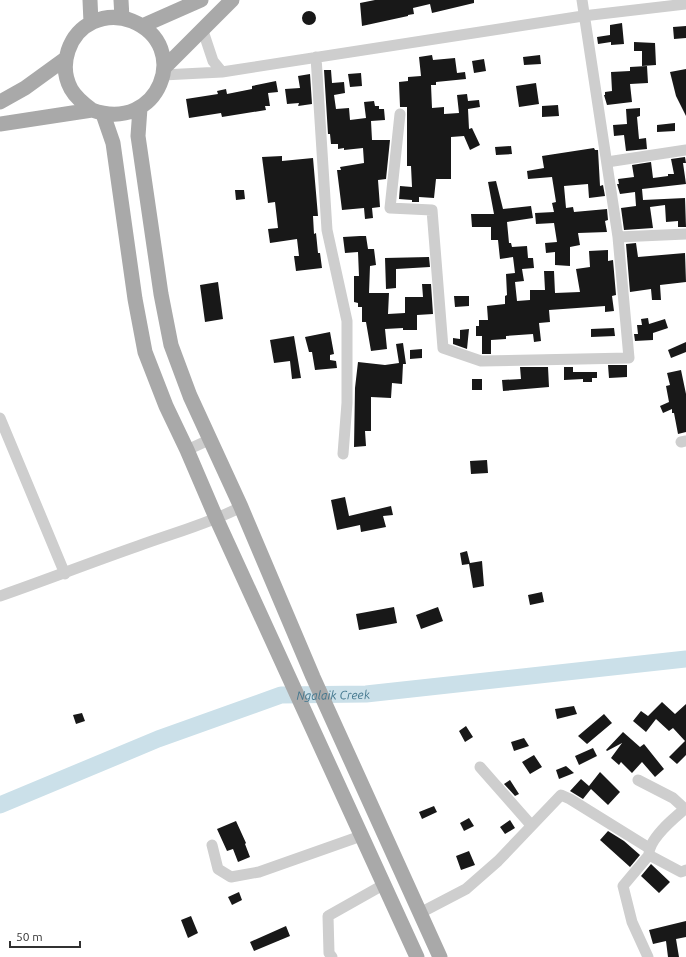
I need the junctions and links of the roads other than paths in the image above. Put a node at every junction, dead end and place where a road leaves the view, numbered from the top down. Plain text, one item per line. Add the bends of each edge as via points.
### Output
1 (90, 0) edge
2 (121, 0) edge
3 (201, 0) edge
4 (232, 0) edge
5 (582, 0) edge
6 (661, 3) edge
7 (686, 4) edge
8 (583, 16) junction
9 (122, 18) junction
10 (91, 23) junction
11 (142, 26) junction
12 (203, 31) junction
13 (316, 57) junction
14 (65, 59) junction
15 (164, 71) junction
16 (222, 72) junction
17 (0, 102) edge
18 (140, 108) junction
19 (98, 112) junction
20 (400, 114) dead end
21 (0, 124) edge
22 (686, 150) edge
23 (608, 162) junction
24 (686, 234) edge
25 (618, 237) junction
26 (0, 418) edge
27 (211, 439) junction
28 (187, 450) junction
29 (343, 454) dead end
30 (241, 507) junction
31 (217, 520) junction
32 (64, 574) junction
33 (0, 596) edge
34 (480, 767) dead end
35 (638, 780) dead end
36 (686, 808) edge
37 (531, 825) junction
38 (361, 836) junction
39 (212, 845) dead end
40 (649, 851) junction
41 (686, 870) edge
42 (383, 885) junction
43 (420, 913) junction
44 (328, 956) edge
45 (417, 957) edge
46 (440, 957) edge
47 (648, 957) edge

1 - 10 main road
2 - 9 main road
3 - 11 main road
4 - 12 main road
5 - 8 street
6 - 7 street
6 - 8 street
8 - 13 street
8 - 23 street
9 - 10 main road via 110,17
9 - 11 main road
10 - 14 main road via 74,38
11 - 15 main road via 154,37 161,50
12 - 15 main road
12 - 16 street via 213,61
13 - 16 street
13 - 29 street via 327,230 347,321 347,403
14 - 17 main road via 25,88
14 - 19 main road via 70,89 80,101
15 - 16 street
15 - 18 main road via 156,93
18 - 19 main road via 115,115
18 - 27 main road via 138,136 171,345 190,396
19 - 21 main road
19 - 28 main road via 113,143 145,352
20 - 25 street via 390,208 432,210 443,348 481,361 629,358
22 - 23 street
23 - 25 street
24 - 25 street
26 - 32 street
27 - 28 street
27 - 30 main road
28 - 31 main road
30 - 31 street
30 - 43 main road via 312,677
31 - 32 street
31 - 38 main road
32 - 33 street
34 - 37 street
35 - 36 street via 673,798
36 - 40 street via 669,823
37 - 40 street via 561,795 570,798
37 - 43 street via 498,861 466,889
38 - 39 street via 259,872 231,877 218,869
38 - 42 main road
40 - 41 street via 680,872
40 - 47 street via 623,886 632,922
42 - 44 street via 328,916
42 - 45 main road
43 - 46 main road

